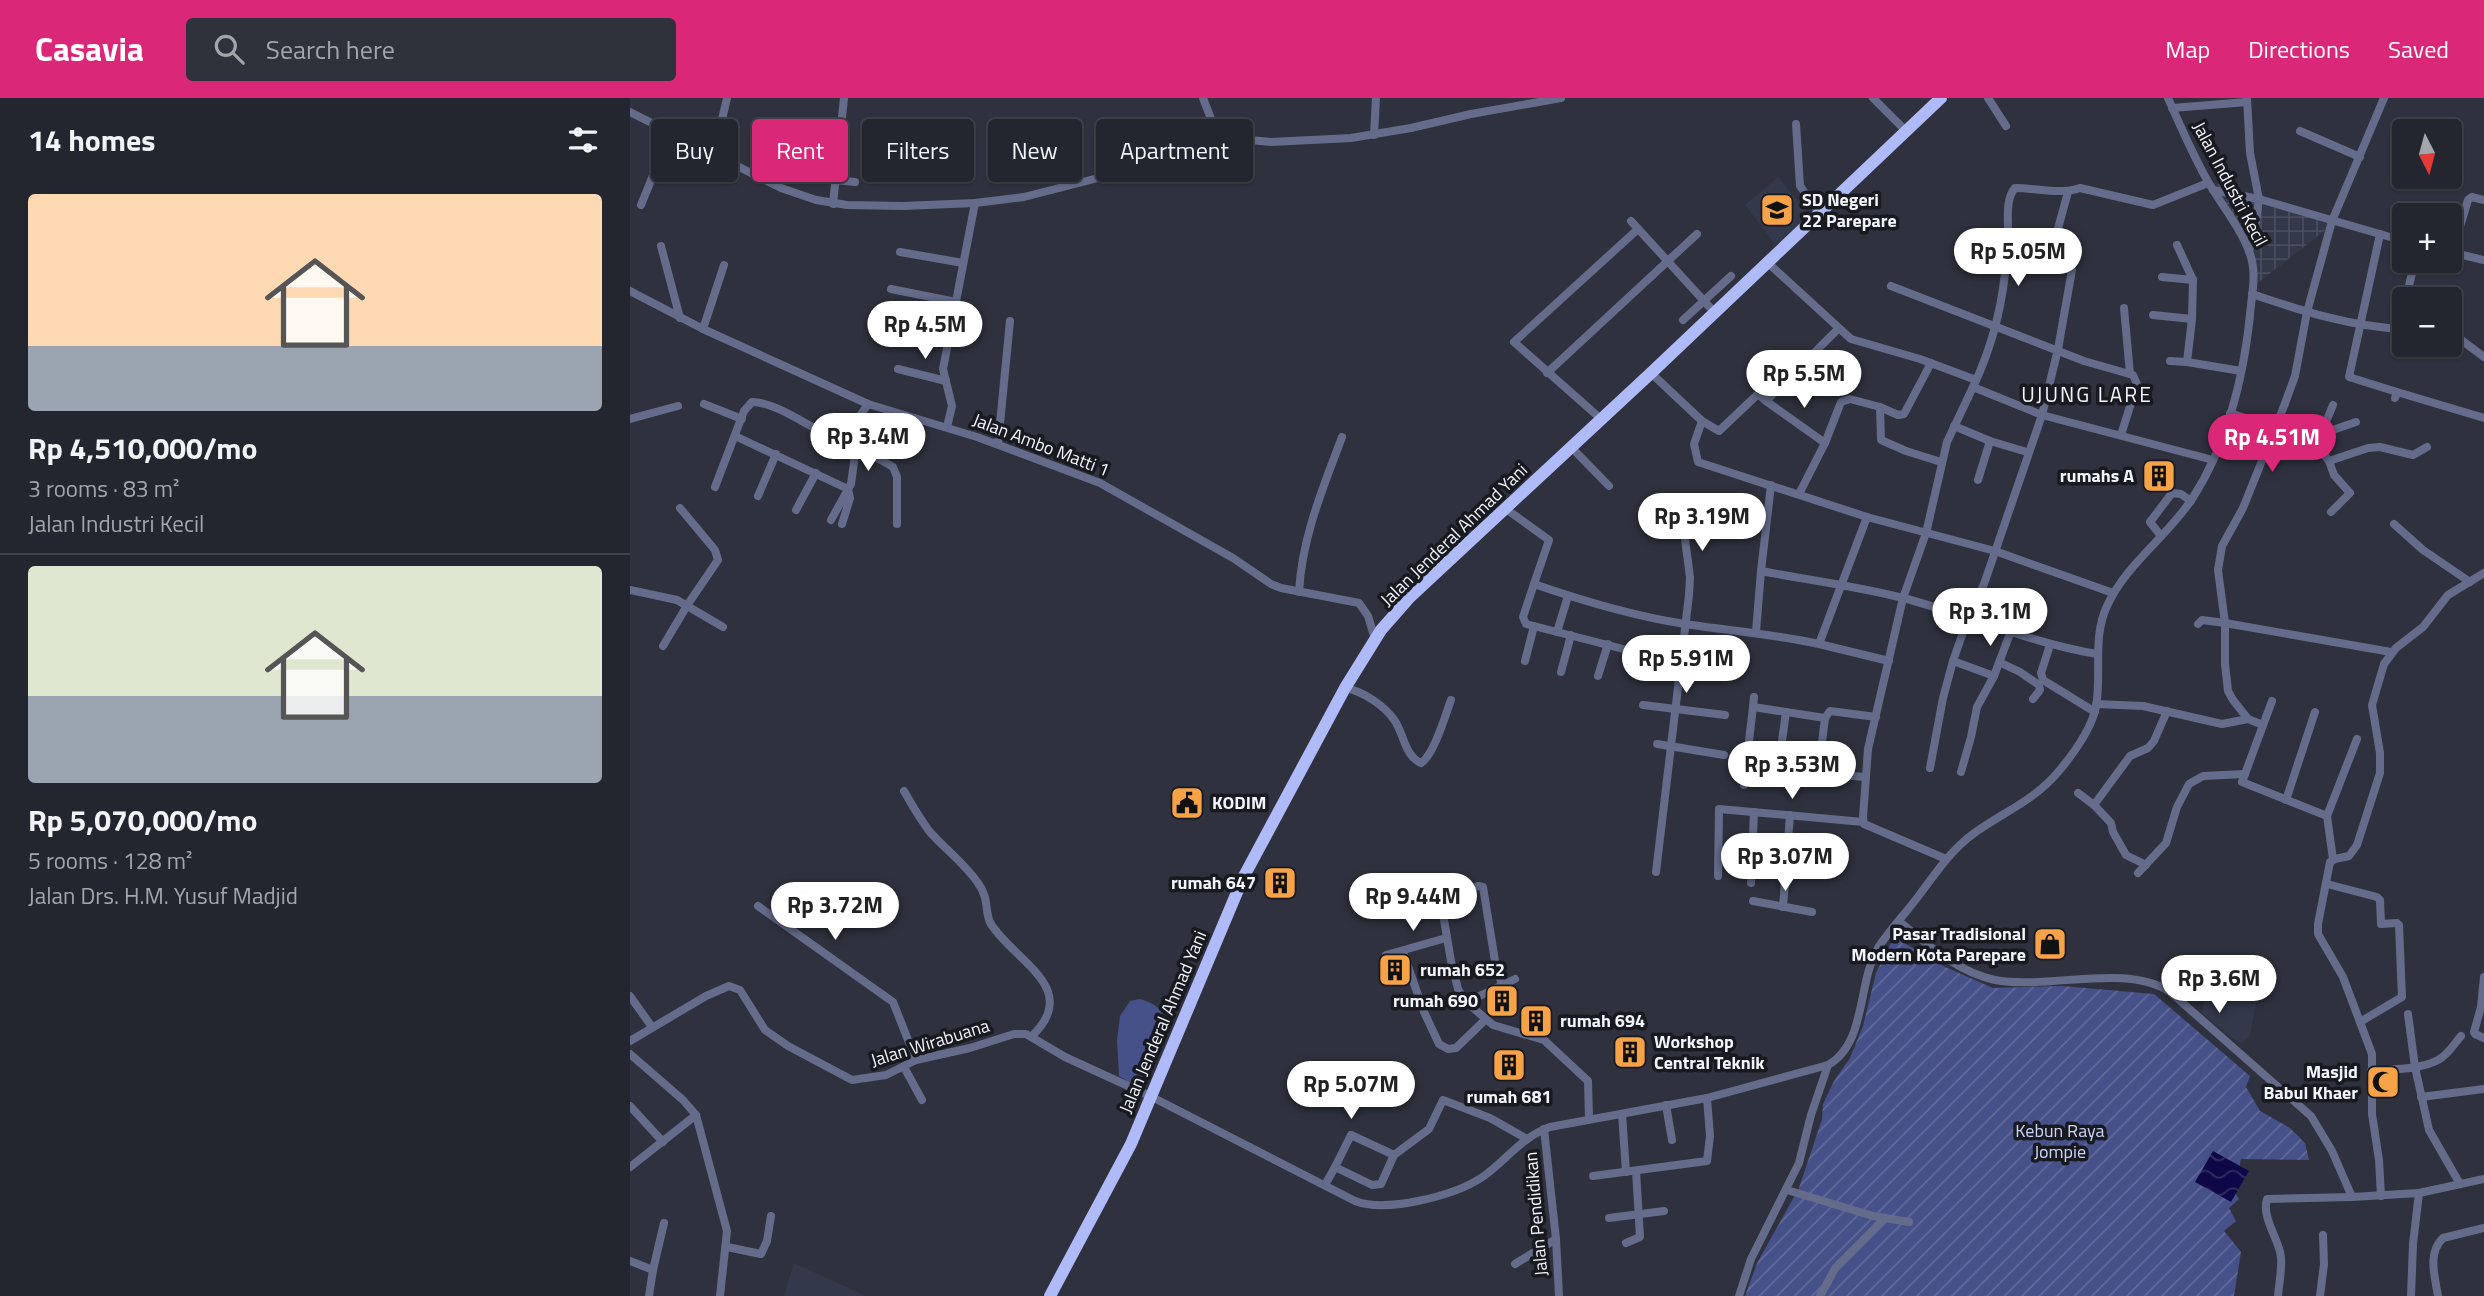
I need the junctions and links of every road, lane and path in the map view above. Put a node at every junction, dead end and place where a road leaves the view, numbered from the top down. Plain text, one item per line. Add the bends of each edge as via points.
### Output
1 (727, 98) edge
2 (844, 98) edge
3 (1203, 98) edge
4 (1376, 98) edge
5 (1562, 98) edge
6 (1873, 98) edge
7 (1941, 98) edge
8 (1988, 98) edge
9 (2168, 98) edge
10 (2384, 98) edge
11 (2248, 100) edge
12 (2172, 108) junction
13 (630, 112) edge
14 (722, 119) edge
15 (842, 119) edge
16 (1212, 119) edge
17 (651, 122) edge
18 (1796, 124) dead end
19 (2006, 125) dead end
20 (1906, 131) junction
21 (2300, 131) dead end
22 (1374, 135) junction
23 (1253, 140) edge
24 (2360, 157) junction
25 (738, 166) edge
26 (1096, 179) edge
27 (651, 180) edge
28 (848, 181) edge
29 (836, 182) edge
30 (855, 182) dead end
31 (2211, 186) junction
32 (2068, 192) junction
33 (2259, 199) junction
34 (2484, 200) edge
35 (975, 203) junction
36 (833, 204) junction
37 (641, 205) dead end
38 (1821, 214) junction
39 (1631, 221) dead end
40 (2332, 221) junction
41 (2462, 221) edge
42 (1638, 229) junction
43 (2008, 229) dead end
44 (1697, 234) dead end
45 (2380, 234) junction
46 (2392, 238) edge
47 (2177, 245) dead end
48 (661, 246) dead end
49 (2249, 251) junction
50 (900, 252) dead end
51 (2462, 255) edge
52 (2484, 260) edge
53 (1668, 261) junction
54 (2049, 261) junction
55 (963, 263) junction
56 (1768, 263) junction
57 (724, 265) dead end
58 (1731, 276) dead end
59 (2162, 277) dead end
60 (2193, 280) junction
61 (1891, 286) dead end
62 (891, 289) dead end
63 (630, 291) edge
64 (2252, 294) junction
65 (1704, 300) junction
66 (956, 302) junction
67 (2124, 308) dead end
68 (2307, 312) junction
69 (1715, 313) junction
70 (2153, 314) dead end
71 (680, 318) junction
72 (2192, 319) junction
73 (1682, 320) dead end
74 (1010, 321) dead end
75 (2359, 324) junction
76 (1997, 326) junction
77 (2392, 328) edge
78 (703, 329) junction
79 (1838, 329) junction
80 (2462, 340) edge
81 (2058, 349) junction
82 (2484, 357) edge
83 (2170, 361) dead end
84 (2187, 362) junction
85 (1931, 363) junction
86 (898, 369) dead end
87 (2241, 371) junction
88 (1547, 373) junction
89 (1651, 373) junction
90 (2130, 374) junction
91 (946, 381) junction
92 (1974, 384) junction
93 (1766, 401) junction
94 (704, 404) dead end
95 (868, 404) junction
96 (2333, 405) dead end
97 (678, 406) dead end
98 (1880, 407) junction
99 (2231, 413) junction
100 (2042, 415) junction
101 (742, 418) junction
102 (2484, 418) edge
103 (630, 419) edge
104 (1601, 419) junction
105 (1702, 421) junction
106 (2356, 422) dead end
107 (853, 426) junction
108 (1954, 426) junction
109 (947, 428) junction
110 (2275, 428) junction
111 (2321, 434) junction
112 (2121, 435) junction
113 (735, 436) junction
114 (830, 437) junction
115 (1342, 437) dead end
116 (2313, 440) junction
117 (1990, 441) junction
118 (1825, 443) junction
119 (998, 444) junction
120 (856, 447) junction
121 (1572, 447) junction
122 (2427, 447) dead end
123 (2027, 453) junction
124 (776, 454) junction
125 (2213, 460) junction
126 (2329, 461) junction
127 (1941, 462) junction
128 (816, 473) junction
129 (1978, 480) dead end
130 (1771, 485) junction
131 (1609, 486) dead end
132 (715, 487) dead end
133 (848, 489) junction
134 (1799, 494) junction
135 (758, 496) dead end
136 (1654, 499) dead end
137 (2191, 500) junction
138 (680, 508) dead end
139 (1506, 509) junction
140 (796, 510) dead end
141 (2331, 512) dead end
142 (1867, 517) junction
143 (831, 520) dead end
144 (842, 524) dead end
145 (897, 524) dead end
146 (2394, 524) dead end
147 (1926, 533) junction
148 (2161, 536) junction
149 (1995, 551) junction
150 (1761, 570) junction
151 (2479, 578) edge
152 (1534, 584) junction
153 (1842, 584) junction
154 (630, 590) edge
155 (1299, 592) junction
156 (2113, 593) junction
157 (1568, 596) junction
158 (1903, 598) junction
159 (688, 604) junction
160 (1968, 618) junction
161 (2225, 623) junction
162 (1686, 624) junction
163 (2198, 624) dead end
164 (1534, 626) junction
165 (723, 627) dead end
166 (2011, 631) junction
167 (1558, 632) junction
168 (1756, 632) junction
169 (1571, 635) junction
170 (1375, 639) junction
171 (1608, 644) junction
172 (1818, 644) junction
173 (2050, 645) junction
174 (663, 646) dead end
175 (2391, 652) junction
176 (2097, 654) junction
177 (1525, 661) dead end
178 (1889, 661) junction
179 (1953, 661) junction
180 (2001, 663) junction
181 (1681, 668) junction
182 (1561, 672) dead end
183 (1726, 673) dead end
184 (1598, 676) dead end
185 (1994, 676) junction
186 (1345, 688) junction
187 (2033, 699) dead end
188 (1451, 700) dead end
189 (2272, 701) dead end
190 (1643, 705) dead end
191 (1677, 708) junction
192 (2096, 708) junction
193 (2168, 711) junction
194 (1786, 712) junction
195 (2315, 712) dead end
196 (1725, 715) dead end
197 (1876, 717) junction
198 (1825, 718) junction
199 (2248, 719) junction
200 (2263, 725) junction
201 (2357, 739) dead end
202 (1657, 744) dead end
203 (1672, 747) junction
204 (1724, 755) dead end
205 (1746, 767) junction
206 (1930, 768) dead end
207 (1778, 770) junction
208 (1961, 772) dead end
209 (2245, 774) junction
210 (1818, 775) junction
211 (1865, 778) junction
212 (1744, 785) dead end
213 (904, 791) dead end
214 (2078, 793) dead end
215 (2286, 800) junction
216 (2094, 805) junction
217 (1754, 812) junction
218 (1790, 815) junction
219 (2327, 816) junction
220 (1863, 822) junction
221 (1946, 859) junction
222 (2333, 859) junction
223 (2146, 864) junction
224 (1656, 872) dead end
225 (2138, 873) dead end
226 (1718, 876) dead end
227 (1751, 883) dead end
228 (2327, 884) junction
229 (1754, 901) dead end
230 (758, 906) dead end
231 (1783, 907) junction
232 (1812, 912) dead end
233 (1900, 922) junction
234 (1446, 938) junction
235 (1403, 952) junction
236 (1386, 956) dead end
237 (2484, 977) edge
238 (1515, 979) dead end
239 (1502, 985) junction
240 (630, 996) edge
241 (1467, 1002) junction
242 (2409, 1014) dead end
243 (1486, 1019) junction
244 (2360, 1022) junction
245 (652, 1027) junction
246 (1032, 1036) junction
247 (2461, 1036) dead end
248 (2484, 1038) edge
249 (630, 1041) edge
250 (630, 1054) edge
251 (916, 1060) junction
252 (1828, 1065) junction
253 (904, 1067) junction
254 (2415, 1067) junction
255 (2371, 1071) junction
256 (2484, 1089) edge
257 (1150, 1096) junction
258 (2421, 1097) junction
259 (1707, 1098) junction
260 (922, 1100) dead end
261 (1666, 1105) junction
262 (630, 1106) edge
263 (1622, 1114) junction
264 (696, 1115) junction
265 (1589, 1118) junction
266 (1544, 1129) junction
267 (1527, 1139) junction
268 (1672, 1140) dead end
269 (663, 1142) junction
270 (1394, 1155) junction
271 (630, 1167) edge
272 (1335, 1167) junction
273 (1636, 1171) junction
274 (1626, 1172) junction
275 (1593, 1176) dead end
276 (2484, 1179) edge
277 (2460, 1184) junction
278 (1325, 1185) junction
279 (1787, 1190) junction
280 (2420, 1193) junction
281 (2381, 1196) junction
282 (2352, 1197) junction
283 (1664, 1211) dead end
284 (1639, 1214) junction
285 (771, 1216) dead end
286 (1609, 1218) dead end
287 (1885, 1219) junction
288 (1909, 1222) dead end
289 (664, 1223) dead end
290 (2484, 1228) edge
291 (2323, 1235) dead end
292 (1556, 1239) junction
293 (1626, 1243) dead end
294 (727, 1247) junction
295 (630, 1261) edge
296 (1515, 1264) dead end
297 (653, 1270) junction
298 (649, 1296) edge
299 (720, 1296) edge
300 (1050, 1296) edge
301 (1559, 1296) edge
302 (1739, 1296) edge
303 (1819, 1296) edge
304 (2278, 1296) edge
305 (2320, 1296) edge
306 (2411, 1296) edge
307 (2438, 1296) edge

1 - 14 street
2 - 15 street
3 - 16 street
4 - 22 street
5 - 22 street
6 - 20 street
7 - 20 highway, Jalan Jenderal Ahmad Yani
8 - 19 street
9 - 12 street, Jalan Industri Kecil
10 - 24 street
11 - 12 street
11 - 33 street via 2250,153
12 - 31 street, Jalan Industri Kecil
13 - 17 street
18 - 38 street via 1800,186
20 - 38 highway, Jalan Jenderal Ahmad Yani
21 - 24 street
22 - 23 street
24 - 40 street
25 - 36 street via 781,188
26 - 35 street via 1024,197
27 - 37 street
28 - 30 street
29 - 36 street
31 - 32 street via 2153,205 2080,188
31 - 33 street
31 - 49 street, Jalan Industri Kecil
32 - 43 street via 2015,188
32 - 54 street
33 - 40 street
33 - 49 street
34 - 41 street via 2472,197
35 - 36 street
35 - 55 street
38 - 56 highway, Jalan Jenderal Ahmad Yani
39 - 42 street
40 - 45 street
40 - 68 street
42 - 53 street
42 - 88 street via 1514,342
44 - 53 street
45 - 46 street
45 - 75 street
47 - 60 street
48 - 71 street
49 - 64 street, Jalan Industri Kecil
50 - 55 street
51 - 52 street
53 - 65 street
53 - 88 street
54 - 76 street via 2007,249
54 - 81 street via 2072,270
55 - 66 street
56 - 69 highway, Jalan Jenderal Ahmad Yani
56 - 79 street
57 - 78 street
58 - 65 street
59 - 60 street
60 - 72 street
61 - 76 street
62 - 66 street
63 - 71 street, Jalan Ambo Matti 1
64 - 68 street
64 - 87 street, Jalan Industri Kecil
65 - 69 street
65 - 73 street
66 - 91 street via 943,369
67 - 90 street
68 - 75 street
68 - 110 street via 2295,376
69 - 89 highway, Jalan Jenderal Ahmad Yani
70 - 72 street
71 - 78 street, Jalan Ambo Matti 1
72 - 84 street
74 - 119 street
75 - 77 street
75 - 102 street via 2349,377 2396,395
76 - 81 street
76 - 92 street
78 - 95 street, Jalan Ambo Matti 1
79 - 85 street via 1853,340
79 - 93 street
80 - 82 street
81 - 90 street
81 - 100 street
83 - 84 street
84 - 87 street
85 - 92 street
85 - 98 street via 1904,414
86 - 91 street
87 - 99 street, Jalan Industri Kecil
88 - 104 street
89 - 104 highway, Jalan Jenderal Ahmad Yani
89 - 105 street
90 - 112 street via 2137,384
91 - 109 street via 952,406
92 - 100 street
92 - 108 street
93 - 105 street via 1758,394 1719,431
93 - 118 street
94 - 101 street
95 - 107 street
95 - 109 street, Jalan Ambo Matti 1
96 - 111 street
97 - 103 street
98 - 118 street via 1850,399 1841,402
98 - 127 street via 1881,440
99 - 110 street
99 - 125 street, Jalan Industri Kecil
100 - 112 street
100 - 123 street
101 - 113 street
101 - 114 street via 746,408 757,402
104 - 121 highway, Jalan Jenderal Ahmad Yani
105 - 130 street via 1694,444 1698,462
106 - 111 street
107 - 114 street
107 - 120 street
108 - 117 street
108 - 127 street
109 - 119 street, Jalan Ambo Matti 1
110 - 116 street
110 - 161 street via 2243,508 2221,546 2218,570
111 - 116 street
112 - 125 street
113 - 124 street
113 - 132 street
114 - 120 street
115 - 155 street via 1308,528
116 - 126 street
117 - 123 street
117 - 129 street
118 - 134 street
119 - 155 street, Jalan Ambo Matti 1 via 1100,483 1270,584
120 - 133 street
120 - 145 street via 893,467
121 - 131 street
121 - 139 highway, Jalan Jenderal Ahmad Yani
122 - 126 street via 2413,455 2368,448
123 - 149 street
124 - 128 street
124 - 135 street
125 - 137 street, Jalan Industri Kecil
126 - 141 street via 2350,494
127 - 147 street
128 - 133 street
128 - 140 street
130 - 134 street
130 - 150 street
133 - 143 street
133 - 144 street
134 - 142 street
136 - 162 street via 1661,520 1685,534 1690,577
137 - 148 street, Jalan Industri Kecil
137 - 148 street via 2172,493 2151,519 2151,526
138 - 159 street via 718,560
139 - 152 street via 1549,540
139 - 170 highway, Jalan Jenderal Ahmad Yani via 1410,597
142 - 147 street
142 - 153 street
146 - 151 street via 2427,553
147 - 149 street
147 - 158 street
148 - 156 street, Jalan Industri Kecil
149 - 156 street
149 - 160 street
150 - 153 street
150 - 168 street
151 - 175 street via 2448,595 2423,627
152 - 157 street
152 - 164 street via 1523,618
153 - 158 street
153 - 172 street
154 - 159 street
155 - 170 street, Jalan Ambo Matti 1 via 1359,603
156 - 176 street, Jalan Industri Kecil via 2102,617
157 - 162 street
157 - 167 street
158 - 160 street
158 - 178 street
159 - 165 street
159 - 174 street
160 - 166 street
160 - 179 street
161 - 163 street via 2202,620
161 - 175 street
161 - 199 street via 2228,691
162 - 168 street
162 - 181 street
164 - 167 street
164 - 177 street
166 - 173 street
166 - 180 street
167 - 169 street
168 - 172 street
169 - 171 street
169 - 182 street
170 - 186 highway, Jalan Jenderal Ahmad Yani
171 - 181 street via 1650,663
171 - 184 street
172 - 178 street
173 - 176 street
173 - 192 street via 2043,680
175 - 222 street via 2372,705 2379,779 2356,847 2349,856
176 - 192 street, Jalan Industri Kecil
178 - 197 street
179 - 185 street
179 - 206 street
180 - 185 street
180 - 187 street via 2039,685
181 - 183 street
181 - 191 street
185 - 208 street via 1977,707
186 - 188 street via 1383,709 1396,722 1413,758 1421,763 1431,752
186 - 257 highway, Jalan Jenderal Ahmad Yani via 1240,885
189 - 200 street
190 - 191 street
191 - 196 street
191 - 203 street
192 - 193 street via 2133,705
192 - 221 street, Jalan Industri Kecil via 2085,734 2044,788 1970,836
193 - 199 street via 2222,723
193 - 216 street via 2154,741 2130,755
194 - 198 street
194 - 205 street via 1753,702
194 - 207 street
195 - 215 street
197 - 198 street via 1830,711
197 - 211 street
198 - 210 street
199 - 200 street
200 - 209 street
201 - 219 street
202 - 203 street
203 - 204 street
203 - 224 street
205 - 207 street
205 - 212 street
207 - 210 street
209 - 215 street via 2243,783
209 - 223 street via 2203,776 2189,784 2166,843
210 - 211 street
211 - 220 street
213 - 246 street via 926,826 979,885 991,924 1049,989 1050,1011
214 - 216 street
215 - 219 street
216 - 223 street via 2110,823 2126,855
217 - 218 street
217 - 226 street via 1719,809
217 - 227 street
218 - 220 street
218 - 231 street
219 - 222 street
220 - 221 street
221 - 233 street, Jalan Industri Kecil
222 - 228 street
223 - 225 street
228 - 244 street via 2318,934 2343,977
228 - 244 street via 2377,897 2381,924 2399,926 2402,996
229 - 231 street
230 - 251 street via 893,1002
231 - 232 street
233 - 252 street, Jalan Industri Kecil via 1878,948 1846,1049
233 - 282 street via 1952,963 1996,980 2127,979 2169,991 2311,1116
234 - 235 street
234 - 239 street via 1442,900 1482,886
234 - 241 street via 1458,989
235 - 236 street
235 - 243 street via 1439,1044 1456,1048
237 - 248 street via 2474,1031
238 - 239 street
239 - 241 street
240 - 245 street
241 - 243 street
242 - 254 street
243 - 265 street via 1542,1039 1588,1081
244 - 255 street via 2372,1054
245 - 249 street, Jalan Wirabuana
245 - 253 street, Jalan Wirabuana via 706,996 736,987 765,1030 848,1078 871,1079
246 - 251 street, Jalan Wirabuana via 1014,1034
246 - 257 street via 1065,1057
247 - 254 street via 2440,1059
250 - 264 street
251 - 253 street, Jalan Wirabuana
252 - 259 street
252 - 279 street
253 - 260 street
254 - 255 street
254 - 258 street
255 - 281 street
256 - 258 street
257 - 278 street
257 - 300 highway, Jalan Jenderal Ahmad Yani via 1123,1161
258 - 277 street via 2430,1130
259 - 261 street
259 - 273 street via 1707,1161
261 - 263 street
261 - 268 street
262 - 269 street
263 - 265 street
263 - 274 street
264 - 269 street
264 - 294 street via 725,1220
265 - 266 street
266 - 267 street
266 - 292 street, Jalan Pendidikan
267 - 270 street via 1443,1100 1429,1129
267 - 278 street via 1480,1178 1453,1191 1415,1200 1373,1206
269 - 271 street
270 - 272 street via 1383,1182 1376,1185
270 - 272 street via 1351,1135
272 - 278 street
273 - 274 street
273 - 284 street
274 - 275 street
276 - 277 street
277 - 280 street
279 - 287 street
279 - 302 street via 1751,1259
280 - 281 street
280 - 306 street
281 - 282 street
282 - 304 street via 2267,1199 2281,1261
283 - 284 street
284 - 286 street
284 - 293 street via 1640,1237
285 - 294 street via 761,1254
287 - 288 street
287 - 303 street via 1836,1267
289 - 297 street
290 - 307 street via 2439,1242 2433,1258
291 - 305 street
292 - 296 street
292 - 301 street, Jalan Pendidikan
294 - 299 street
295 - 297 street
297 - 298 street

